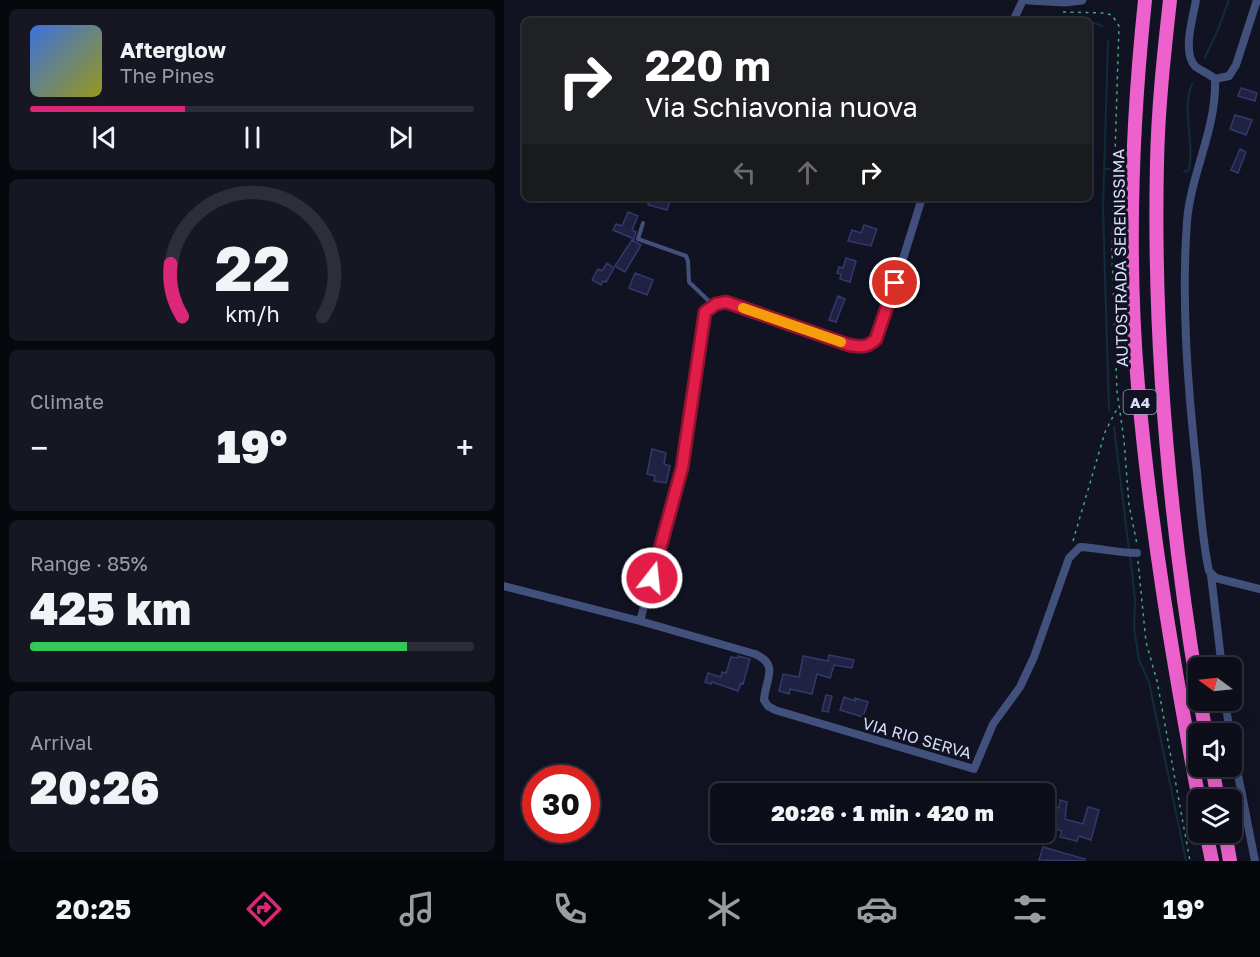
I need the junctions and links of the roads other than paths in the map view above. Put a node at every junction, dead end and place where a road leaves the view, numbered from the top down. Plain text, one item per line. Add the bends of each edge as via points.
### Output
1 (1023, 0) edge
2 (1028, 0) edge
3 (1082, 0) edge
4 (1136, 0) edge
5 (1145, 0) edge
6 (1170, 0) edge
7 (1179, 0) edge
8 (1196, 0) edge
9 (1257, 0) edge
10 (1014, 18) edge
11 (1215, 79) junction
12 (1159, 116) junction
13 (1135, 148) junction
14 (921, 201) edge
15 (643, 223) dead end
16 (713, 305) junction
17 (1135, 553) dead end
18 (1211, 575) junction
19 (504, 586) edge
20 (1260, 589) edge
21 (640, 621) junction
22 (1193, 657) edge
23 (1221, 657) edge
24 (1238, 777) edge
25 (1197, 789) edge
26 (1208, 843) edge
27 (1227, 843) edge
28 (1212, 861) edge
29 (1230, 861) edge
30 (1255, 861) edge

1 - 10 street
2 - 3 street
4 - 13 highway via 1130,115
5 - 13 highway, AUTOSTRADA SERENISSIMA / A4
6 - 12 highway, A4
7 - 12 highway via 1168,94
8 - 11 street via 1189,53 1195,67
9 - 11 street via 1236,65 1228,76
11 - 18 street via 1211,120 1187,219 1185,271 1188,396
12 - 22 highway, A4 via 1156,273 1167,460
13 - 25 highway, AUTOSTRADA SERENISSIMA / A4 via 1133,237 1138,384 1154,536
14 - 16 street via 883,322 870,346 849,345 726,302
15 - 16 lane via 638,238 686,256 688,282
16 - 21 street via 703,320 682,468
17 - 21 street, VIA RIO SERVA via 1080,548 1075,551 1065,566 1034,657 1020,687 993,724 974,769 775,710 764,700 770,672 764,658
18 - 20 street
18 - 23 street
19 - 21 street
24 - 30 street
26 - 28 highway
27 - 29 highway

